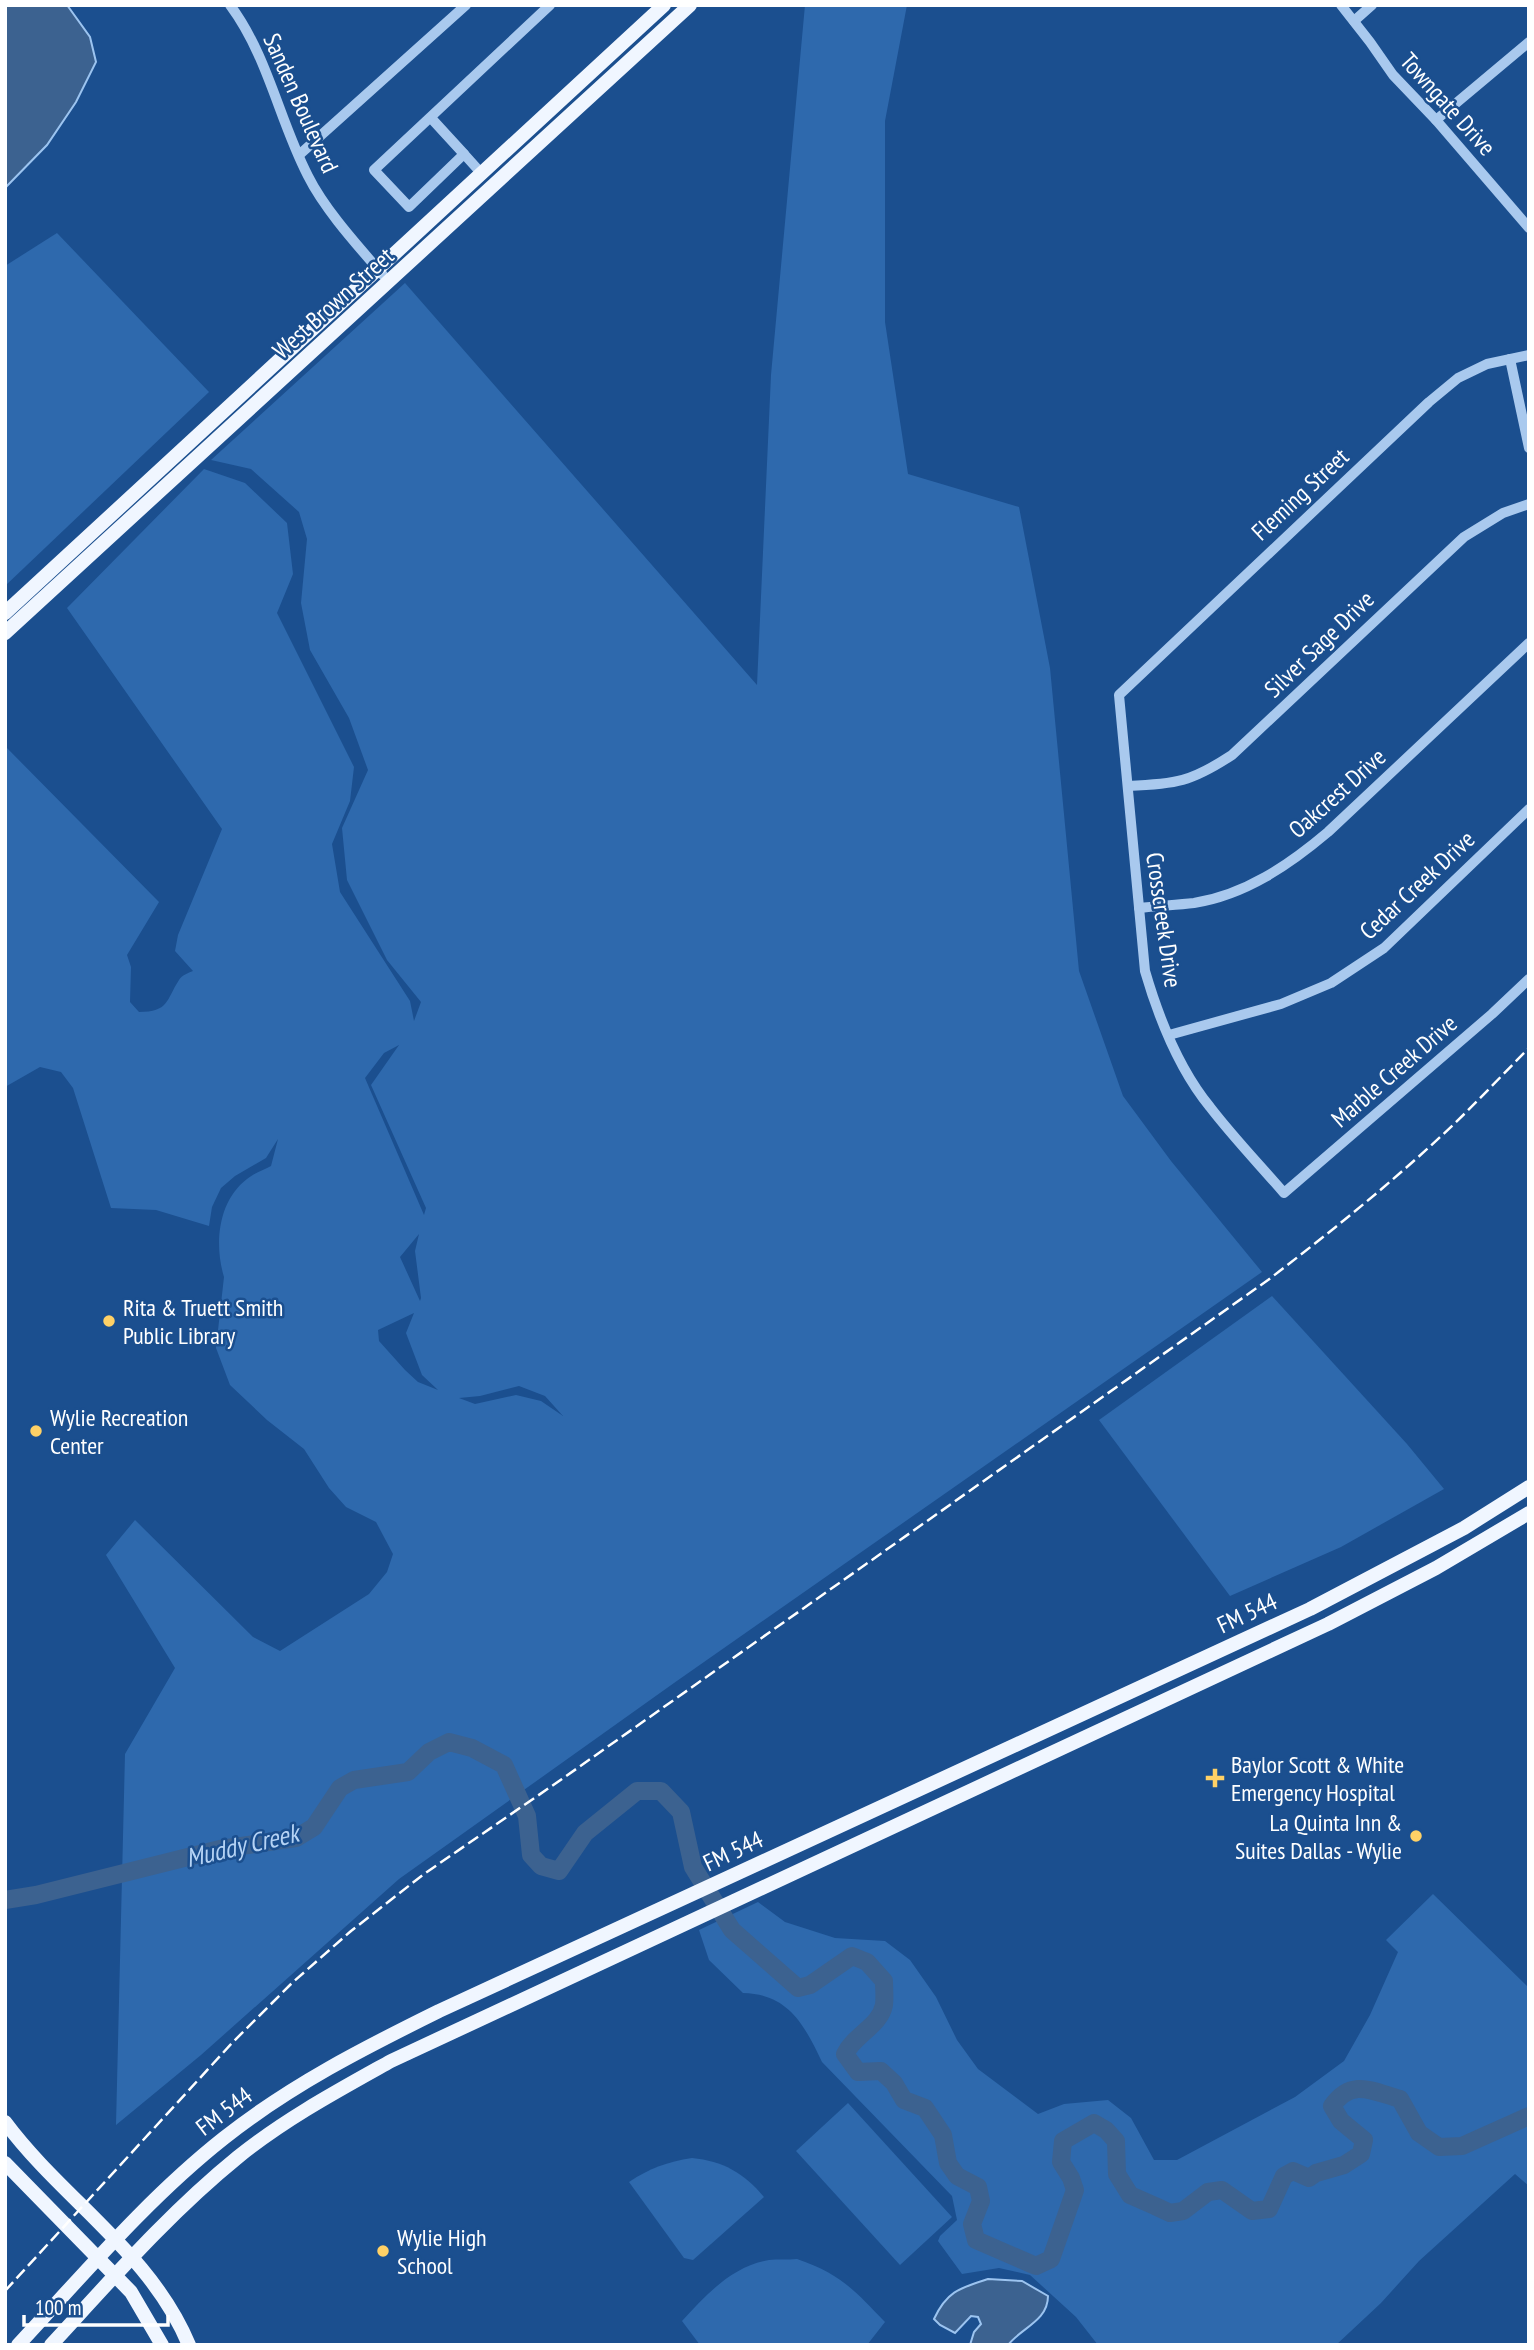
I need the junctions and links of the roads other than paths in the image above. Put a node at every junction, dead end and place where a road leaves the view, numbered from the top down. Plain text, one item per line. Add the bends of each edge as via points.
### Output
1 (230, 5) edge
2 (466, 5) edge
3 (550, 5) edge
4 (664, 5) edge
5 (690, 5) edge
6 (1340, 5) edge
7 (1372, 5) edge
8 (679, 11) edge
9 (1354, 21) junction
10 (1528, 43) edge
11 (582, 81) junction
12 (593, 95) junction
13 (431, 118) junction
14 (1436, 120) junction
15 (464, 154) junction
16 (299, 155) junction
17 (482, 174) junction
18 (1529, 228) edge
19 (378, 270) junction
20 (389, 282) junction
21 (1529, 355) edge
22 (1510, 359) junction
23 (1529, 448) edge
24 (1529, 504) edge
25 (5, 613) edge
26 (5, 633) edge
27 (1529, 643) edge
28 (1119, 695) joint
29 (1128, 786) junction
30 (1529, 809) edge
31 (1139, 908) junction
32 (1529, 979) edge
33 (1168, 1035) junction
34 (1284, 1193) joint
35 (1527, 1493) edge
36 (1529, 1513) edge
37 (1082, 1715) junction
38 (1091, 1735) junction
39 (439, 2011) junction
40 (450, 2034) junction
41 (5, 2122) edge
42 (5, 2163) edge
43 (116, 2240) junction
44 (133, 2257) junction
45 (99, 2259) junction
46 (116, 2276) junction
47 (18, 2345) edge
48 (51, 2345) edge
49 (162, 2345) edge
50 (189, 2345) edge

1 - 16 street, Sanden Boulevard via 262,60
2 - 16 street
3 - 13 street
4 - 11 main road, West Brown Street
5 - 8 main road, West Brown Street
6 - 9 street, Towngate Drive
7 - 9 street
8 - 12 main road, West Brown Street
9 - 14 street, Towngate Drive via 1393,75
10 - 14 street
11 - 12 main road
11 - 17 main road, West Brown Street
12 - 20 main road, West Brown Street
13 - 15 street
13 - 15 street via 374,170 409,207
14 - 18 street, Towngate Drive
15 - 17 street
16 - 19 street, Sanden Boulevard via 309,178
17 - 19 main road, West Brown Street
19 - 20 street, Sanden Boulevard
19 - 25 main road, West Brown Street
20 - 26 main road, West Brown Street
21 - 22 street, Fleming Street
22 - 23 street
22 - 28 street, Fleming Street via 1458,378 1429,402
24 - 29 street, Silver Sage Drive via 1503,513 1464,537 1232,755 1205,773 1174,784
27 - 31 street, Oakcrest Drive via 1296,859 1233,892 1196,902
28 - 29 street, Crosscreek Drive
29 - 31 street, Crosscreek Drive
30 - 33 street, Cedar Creek Drive via 1384,948 1331,983 1281,1004
31 - 33 street, Crosscreek Drive via 1145,971
32 - 34 street, Marble Creek Drive
33 - 34 street, Crosscreek Drive via 1208,1105
35 - 37 main road, FM 544 / FM 544 via 1321,1603
36 - 38 main road, FM 544 / FM 544 via 1328,1624
37 - 38 main road
37 - 39 main road, FM 544 / FM 544
38 - 40 main road, FM 544 / FM 544
39 - 40 main road
39 - 43 main road, FM 544 / FM 544 via 324,2069 254,2115 208,2151
40 - 44 main road, FM 544 / FM 544 via 322,2099 240,2155
41 - 43 main road
42 - 45 main road
43 - 44 main road
43 - 45 main road, FM 544 / FM 544
44 - 46 main road, FM 544 / FM 544
44 - 50 main road
45 - 46 main road
45 - 47 main road, FM 544 / FM 544
46 - 48 main road, FM 544 / FM 544
46 - 49 main road via 131,2291

